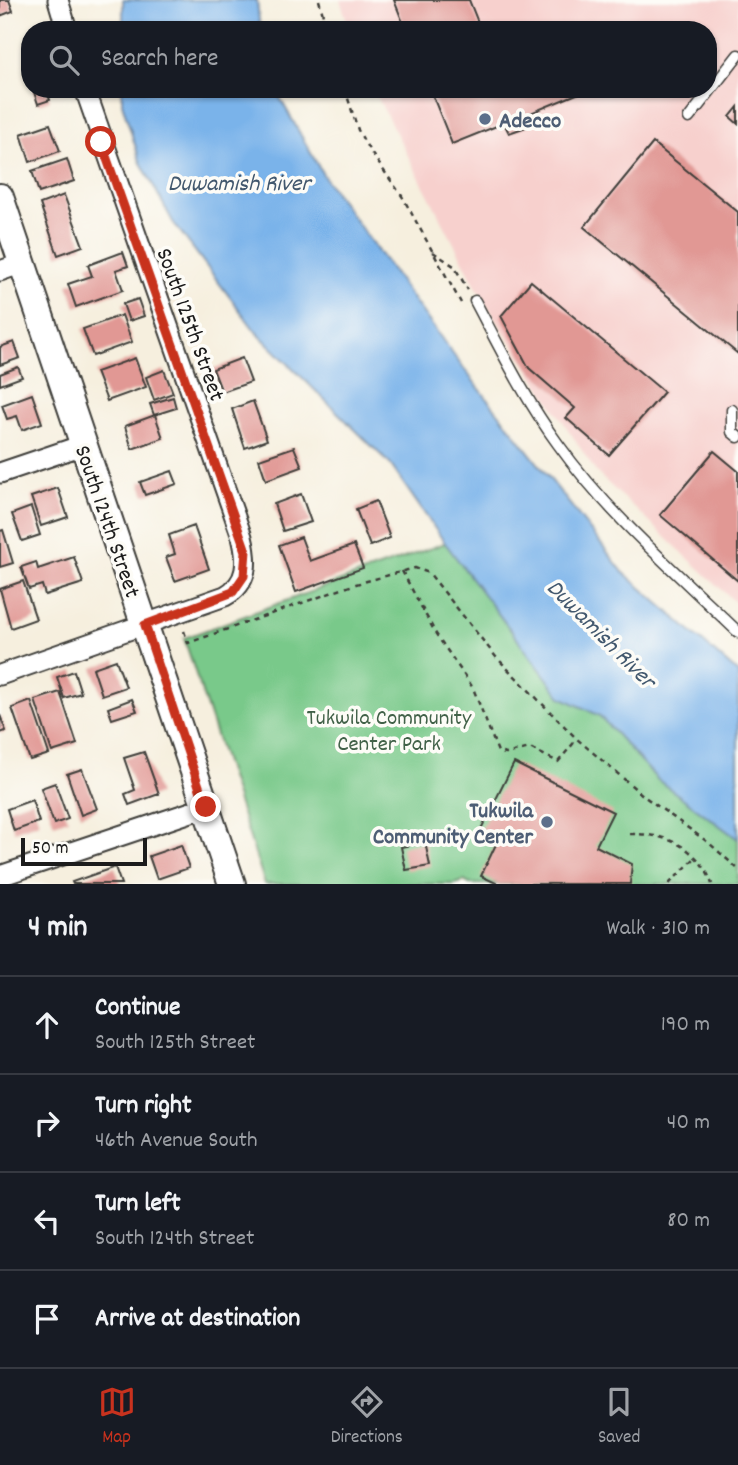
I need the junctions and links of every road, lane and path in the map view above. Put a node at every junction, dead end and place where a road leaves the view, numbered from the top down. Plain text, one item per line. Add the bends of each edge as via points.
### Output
1 (58, 0) edge
2 (319, 0) edge
3 (64, 21) edge
4 (325, 21) edge
5 (738, 55) edge
6 (717, 82) edge
7 (88, 98) edge
8 (348, 98) edge
9 (705, 98) edge
10 (689, 118) dead end
11 (0, 197) edge
12 (12, 267) edge
13 (475, 301) joint
14 (732, 410) dead end
15 (738, 437) edge
16 (83, 445) junction
17 (0, 473) edge
18 (402, 571) junction
19 (178, 613) junction
20 (145, 625) junction
21 (738, 632) edge
22 (0, 675) edge
23 (577, 740) junction
24 (206, 807) junction
25 (630, 834) dead end
26 (695, 857) junction
27 (738, 869) edge
28 (0, 876) edge
29 (232, 884) edge
30 (669, 884) edge
31 (712, 884) edge

1 - 3 street
2 - 4 path
5 - 6 lane
7 - 19 street, South 125th Street via 242,537 247,565 233,592
8 - 13 path via 358,130 402,196 430,250 454,267
9 - 10 lane
11 - 12 street, South 124th Street
12 - 16 street, South 124th Street
13 - 21 lane via 521,388 558,445 641,538
14 - 15 lane via 732,432
16 - 17 street
16 - 20 street, South 124th Street
18 - 19 path via 188,643
18 - 23 path via 415,568 437,579 496,657
18 - 23 path via 436,634 473,688 498,752 530,748 558,762
19 - 20 street
20 - 22 street
20 - 24 street, South 124th Street
23 - 27 path
24 - 28 street
24 - 29 street, South 124th Street
25 - 26 path via 670,839
26 - 30 path
26 - 31 path

